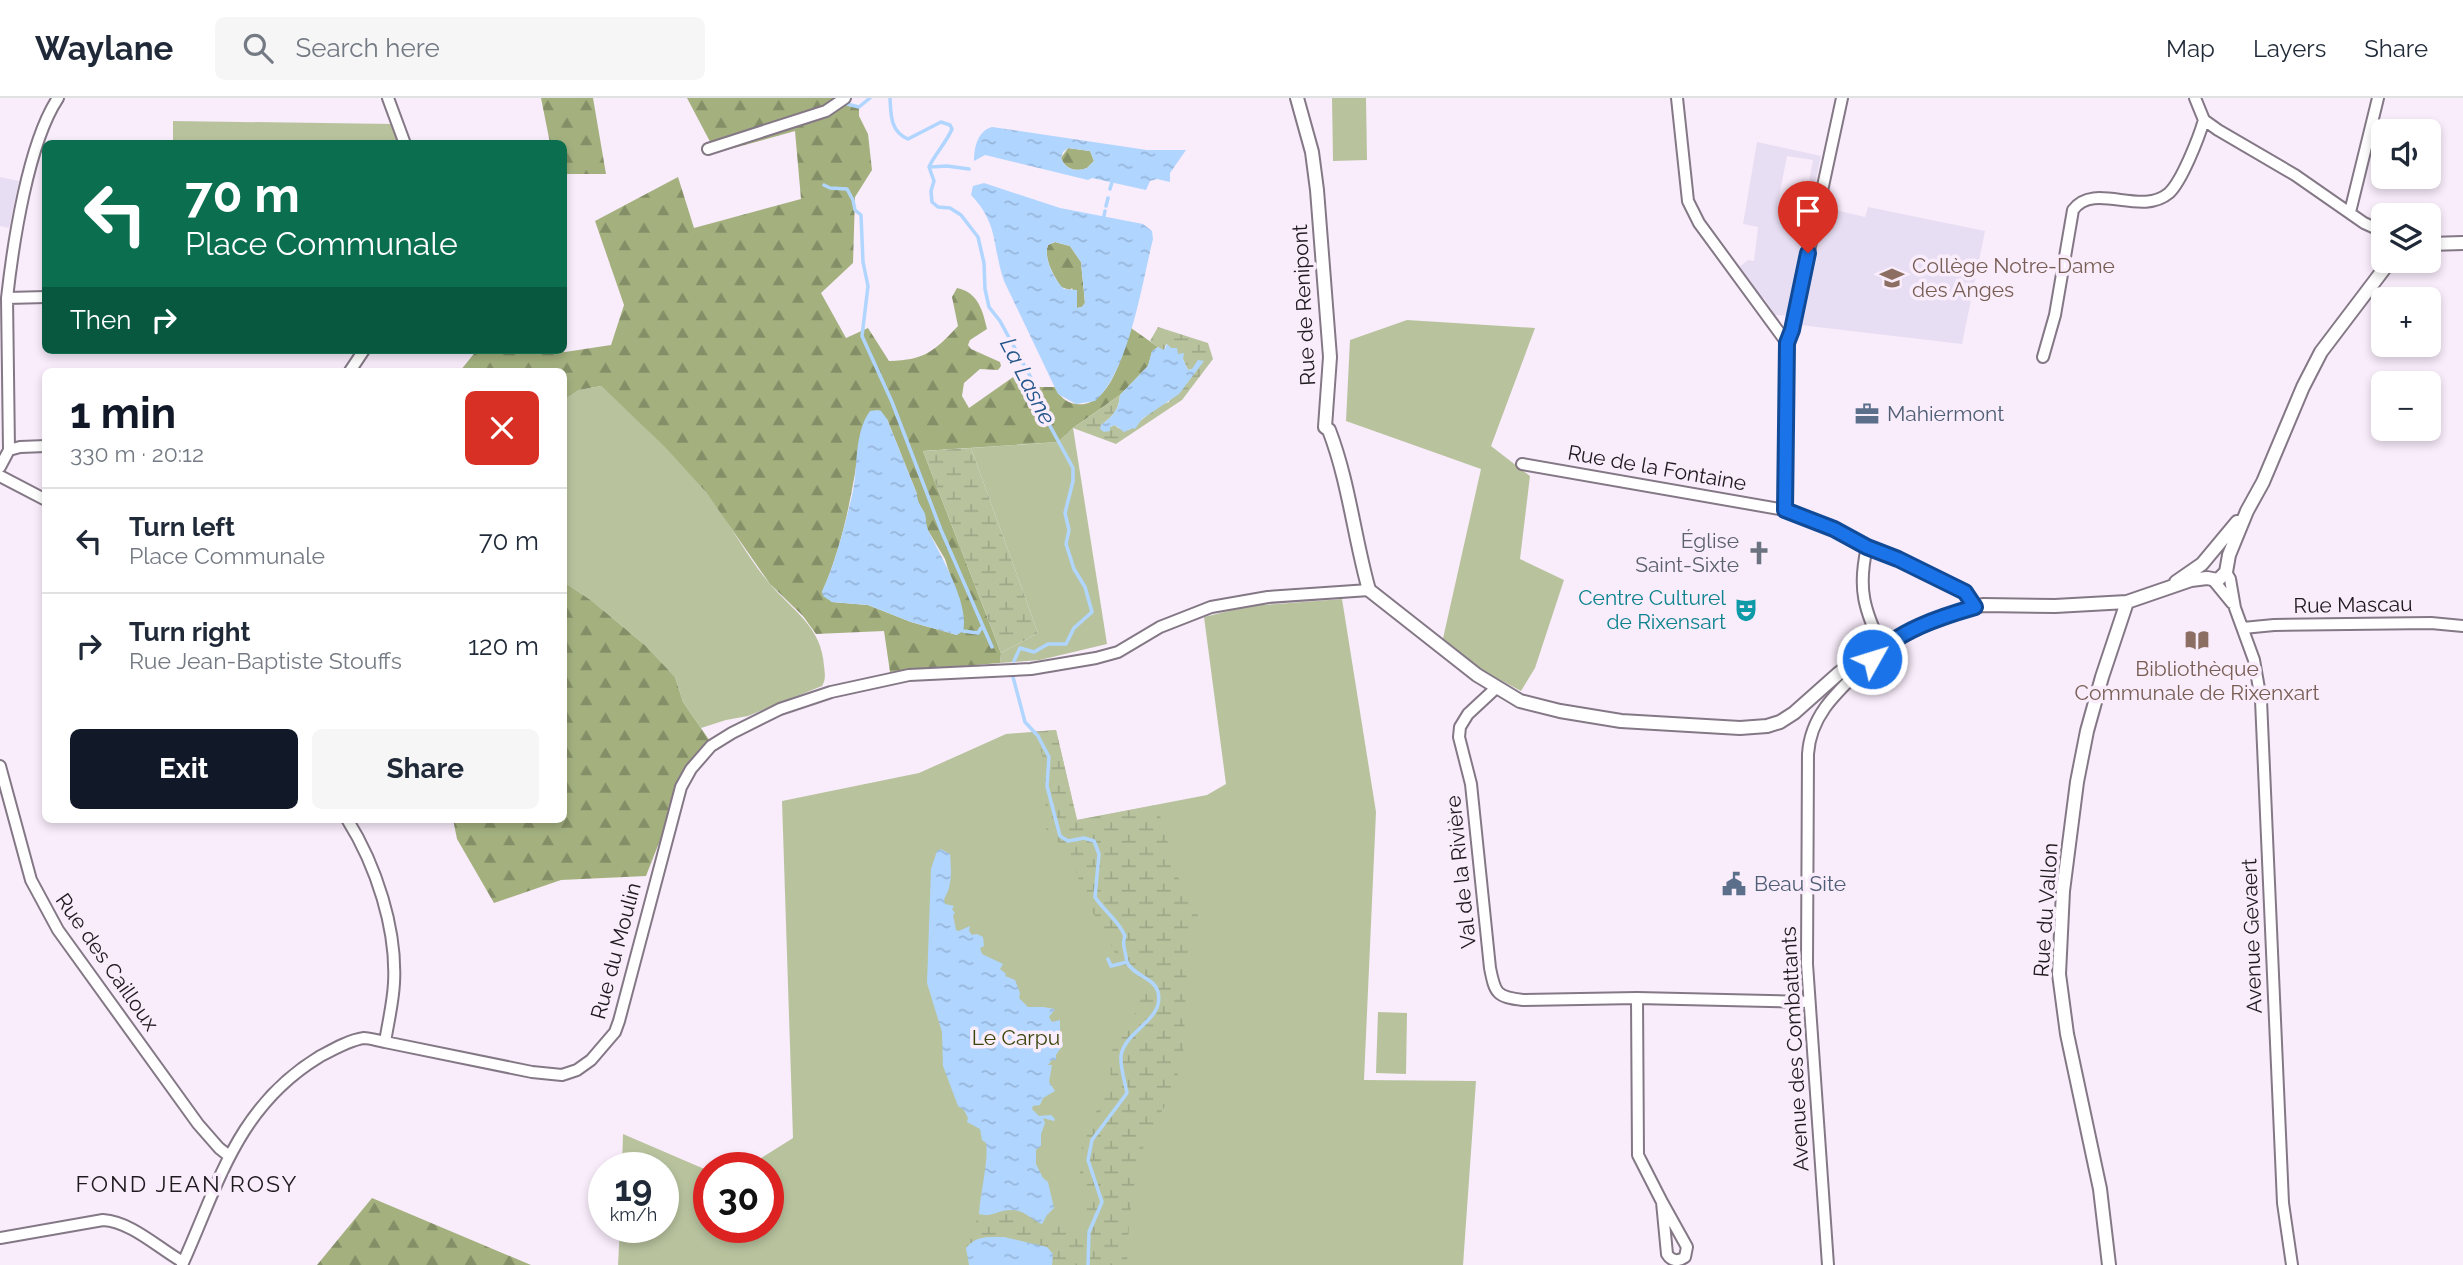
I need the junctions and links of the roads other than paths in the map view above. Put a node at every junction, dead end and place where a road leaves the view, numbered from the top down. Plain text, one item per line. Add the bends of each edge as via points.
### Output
1 (58, 98) edge
2 (388, 98) edge
3 (845, 98) edge
4 (1297, 98) edge
5 (1677, 98) edge
6 (1842, 98) edge
7 (2195, 98) edge
8 (2378, 98) edge
9 (2204, 120) junction
10 (404, 140) edge
11 (708, 149) dead end
12 (2350, 212) junction
13 (2371, 226) edge
14 (2463, 243) edge
15 (2441, 244) edge
16 (2381, 273) edge
17 (42, 296) edge
18 (7, 298) junction
19 (1787, 343) junction
20 (2043, 357) dead end
21 (42, 446) edge
22 (9, 450) junction
23 (1522, 464) dead end
24 (0, 467) edge
25 (0, 476) edge
26 (42, 498) edge
27 (1785, 510) junction
28 (2247, 512) junction
29 (1867, 547) junction
30 (2205, 560) junction
31 (2226, 568) junction
32 (2210, 580) junction
33 (2172, 586) junction
34 (1369, 590) junction
35 (2127, 602) junction
36 (1975, 607) junction
37 (2235, 608) junction
38 (2463, 626) edge
39 (2244, 628) junction
40 (1882, 648) junction
41 (1496, 688) junction
42 (0, 766) edge
43 (350, 823) edge
44 (1637, 999) junction
45 (1809, 1002) junction
46 (385, 1042) junction
47 (229, 1156) junction
48 (1662, 1202) junction
49 (0, 1238) edge
50 (182, 1264) edge
51 (1828, 1265) edge
52 (2109, 1265) edge
53 (2292, 1265) edge

1 - 18 street via 43,126 32,166
2 - 10 street
3 - 11 street via 826,111
4 - 34 street, Rue de Renipont via 1317,190 1330,357 1325,427 1344,475
5 - 19 street via 1688,201 1699,223
6 - 19 street
7 - 9 street
8 - 12 street
9 - 12 street
9 - 20 street via 2175,184 2163,197 2140,202 2090,197 2077,203
12 - 13 street
14 - 15 street
16 - 28 street via 2321,352
17 - 18 street
18 - 22 street
19 - 27 street
21 - 22 street
22 - 24 street
23 - 27 street, Rue de la Fontaine
25 - 26 street
27 - 29 street, Rue de la Fontaine
28 - 30 street
28 - 31 street
29 - 36 street, Rue de la Fontaine via 1965,592
29 - 40 street via 1863,600
30 - 31 street via 2221,557
30 - 32 street via 2202,572
30 - 33 street
31 - 32 street via 2221,579
31 - 37 street, Avenue Gevaert
32 - 33 street
32 - 37 street, Avenue Gevaert
33 - 35 street
34 - 41 street
34 - 46 street, Rue du Moulin via 1268,597 1210,607 1160,627 1118,652 1096,658 1031,669 909,675 780,709 712,746 681,787 625,1002 615,1032 591,1060 562,1075
35 - 36 street
35 - 52 street, Rue du Vallon via 2102,677 2077,782 2063,891 2059,974
36 - 40 street via 1926,624
37 - 39 street, Avenue Gevaert
38 - 39 street, Rue Mascau
39 - 53 street, Avenue Gevaert via 2262,714 2283,1203
40 - 41 street via 1860,657 1794,713 1767,726 1621,721 1520,701
40 - 45 street, Avenue des Combattants via 1821,711 1809,741
41 - 44 street, Val de la Rivière via 1468,714 1459,737 1471,784 1496,990 1506,998
42 - 47 street, Rue des Cailloux via 31,880 52,920 204,1133
43 - 46 street via 392,935 394,985
44 - 45 street, Val de la Rivière
44 - 48 street via 1638,1155
45 - 51 street, Avenue des Combattants
46 - 47 street, Rue du Moulin via 365,1038 345,1044 294,1074 260,1106
47 - 50 street, Rue du Moulin
48 - 48 street via 1687,1247 1685,1257 1678,1261 1667,1254
49 - 50 street via 113,1221

